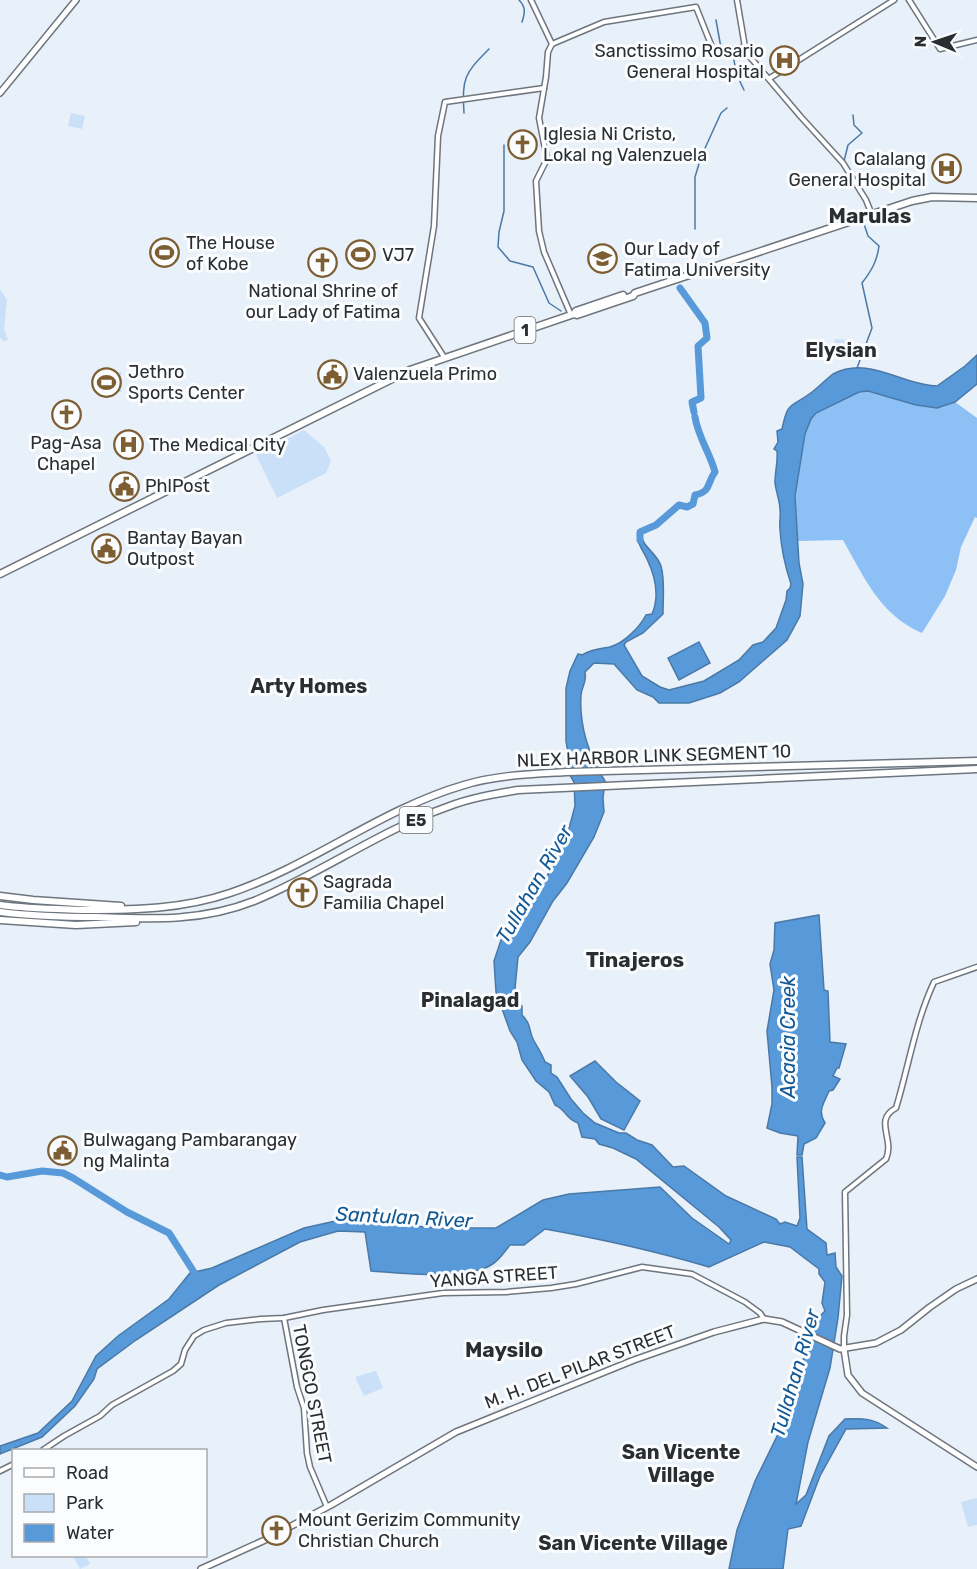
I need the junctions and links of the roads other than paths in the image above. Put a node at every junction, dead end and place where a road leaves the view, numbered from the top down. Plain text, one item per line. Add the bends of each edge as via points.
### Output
1 (76, 0) edge
2 (531, 0) edge
3 (736, 0) edge
4 (894, 0) edge
5 (909, 0) edge
6 (977, 40) edge
7 (552, 44) junction
8 (745, 46) junction
9 (770, 78) junction
10 (544, 88) junction
11 (0, 93) edge
12 (977, 198) edge
13 (872, 215) junction
14 (572, 314) junction
15 (444, 357) junction
16 (0, 574) edge
17 (977, 760) edge
18 (977, 769) edge
19 (0, 896) edge
20 (0, 905) edge
21 (176, 907) junction
22 (0, 912) edge
23 (176, 919) junction
24 (0, 920) edge
25 (977, 967) edge
26 (977, 1279) edge
27 (284, 1318) junction
28 (764, 1319) junction
29 (844, 1349) junction
30 (44, 1449) edge
31 (977, 1467) edge
32 (328, 1507) junction
33 (201, 1569) edge

1 - 11 main road
2 - 7 street
3 - 8 street
4 - 9 street
5 - 6 street via 938,47
7 - 8 street via 604,22 696,7 714,52
7 - 10 street
8 - 9 street
9 - 13 street via 843,163
10 - 14 street via 539,124 547,159 536,181 539,231 551,271
10 - 15 street via 445,102 438,136 434,225 419,318
12 - 13 highway, 1 via 926,198
13 - 14 highway, 1
14 - 15 highway, 1
15 - 16 highway, 1 via 410,370
17 - 21 highway, NLEX HARBOR LINK SEGMENT 10 / E5 via 567,772 483,781 393,813 248,887
18 - 23 highway, NLEX HARBOR LINK SEGMENT 10 / E5 via 568,787 488,795 425,815 253,901
19 - 21 highway
20 - 21 highway, NLEX HARBOR LINK SEGMENT 10 / E5 via 76,910
22 - 23 highway, NLEX HARBOR LINK SEGMENT 10 / E5
23 - 24 highway via 76,925
25 - 29 street via 934,982 914,1034 896,1108 885,1118 888,1155 845,1192 848,1315
26 - 29 main road, M. H. DEL PILAR STREET via 891,1336
27 - 28 street, YANGA STREET via 443,1293 551,1288 642,1267 692,1274 745,1302
27 - 30 street, YANGA STREET via 226,1323 204,1330 194,1336 184,1350 181,1364 173,1371
27 - 32 street, TONGCO STREET via 304,1408 310,1467
28 - 29 main road, M. H. DEL PILAR STREET via 778,1320
28 - 32 main road, M. H. DEL PILAR STREET via 634,1360 456,1432
29 - 31 main road via 848,1375 856,1388
32 - 33 main road, M. H. DEL PILAR STREET

